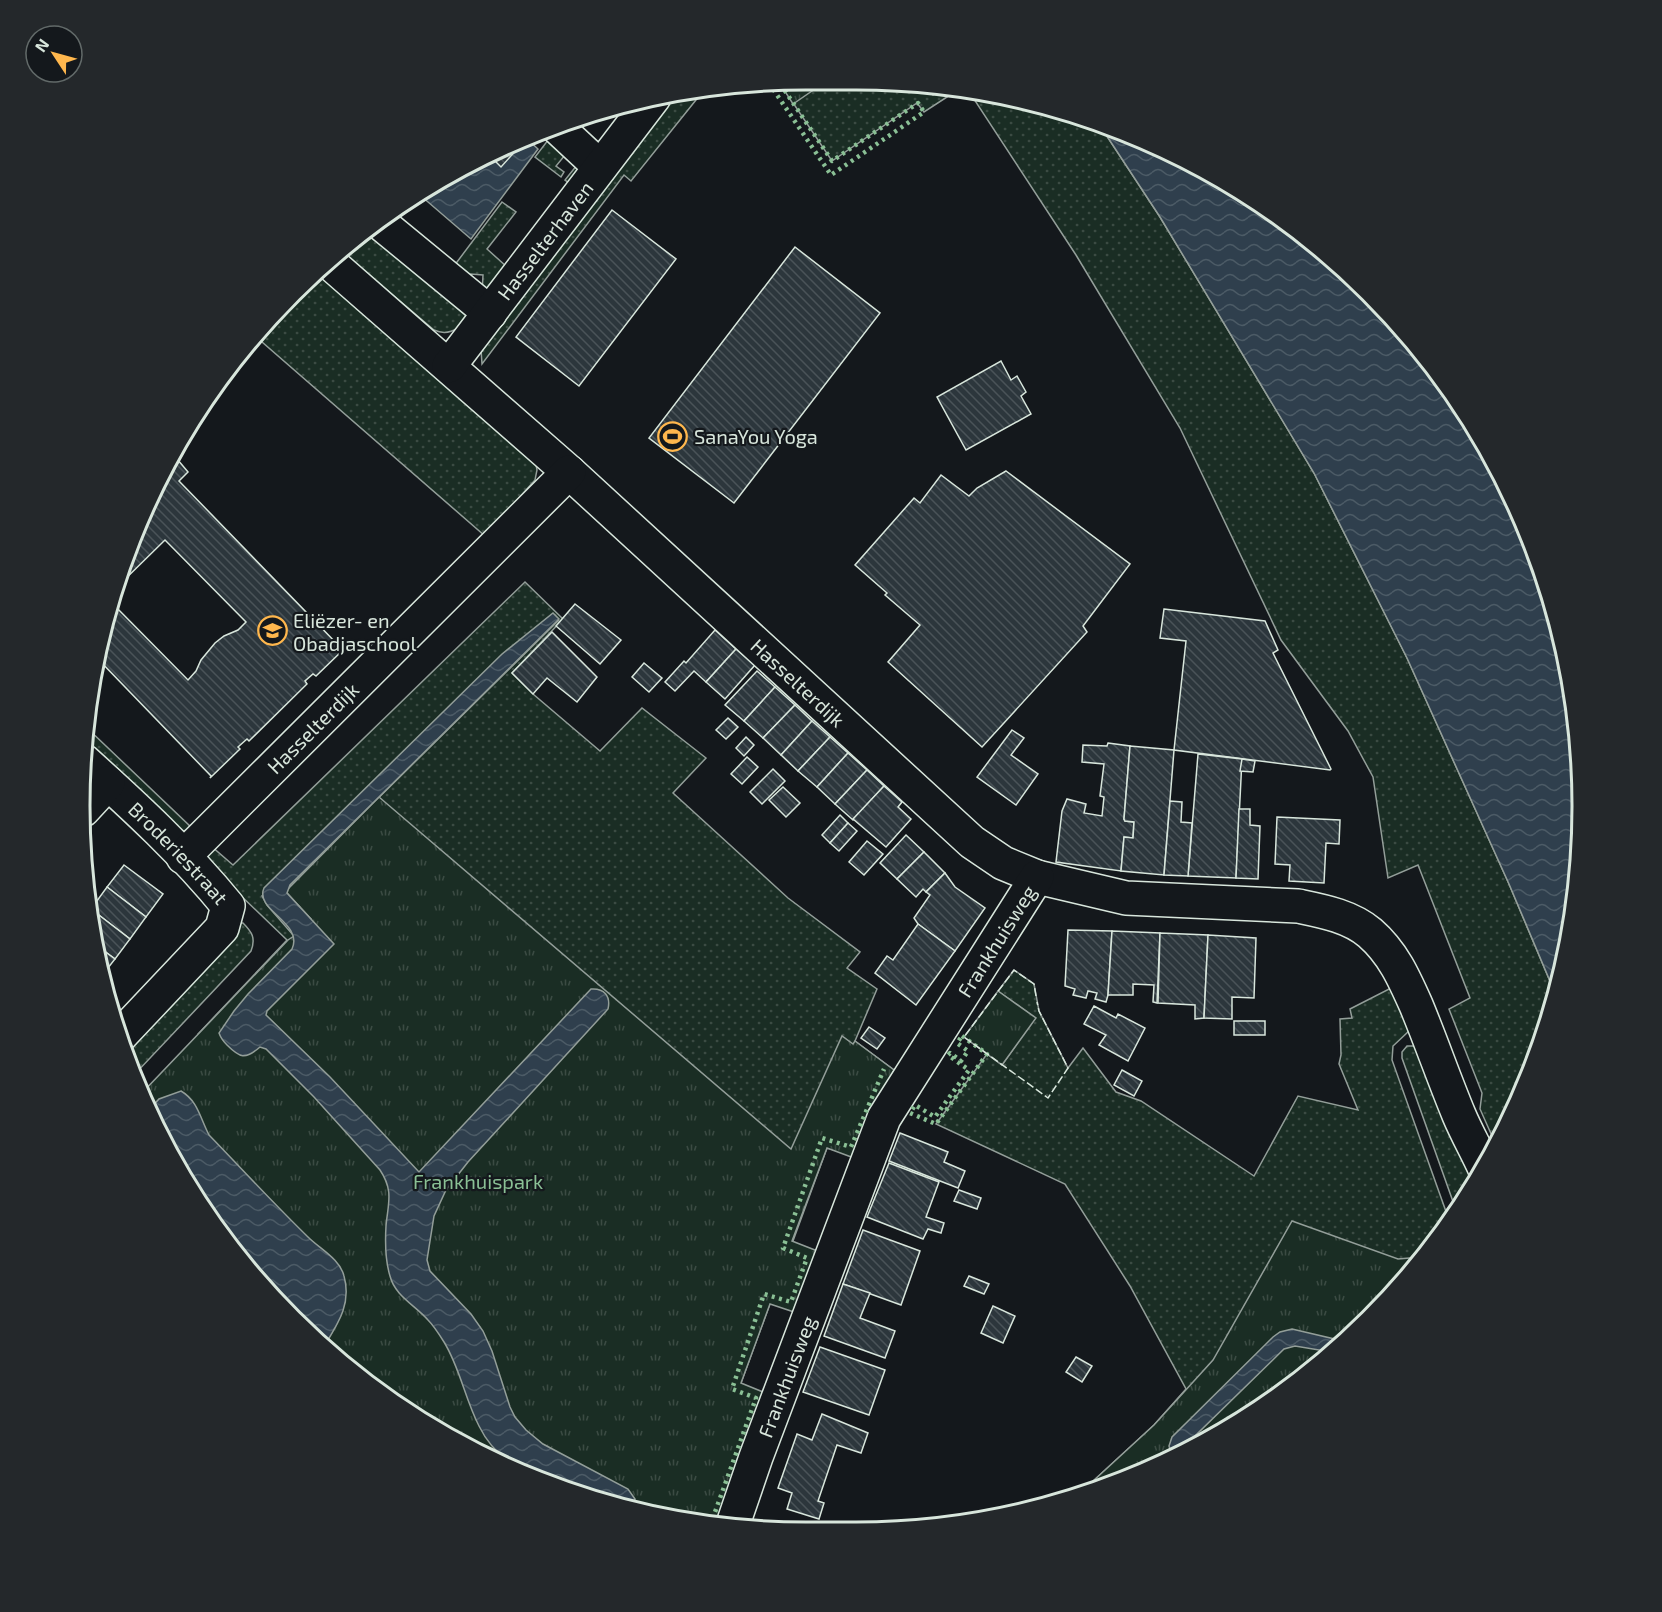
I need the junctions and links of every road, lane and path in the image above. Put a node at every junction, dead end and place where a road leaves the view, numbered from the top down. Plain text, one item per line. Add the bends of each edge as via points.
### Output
1 (645, 109) edge
2 (563, 133) edge
3 (600, 167) junction
4 (385, 227) edge
5 (335, 267) edge
6 (489, 313) junction
7 (449, 366) junction
8 (569, 472) junction
9 (92, 768) edge
10 (108, 783) junction
11 (90, 801) edge
12 (183, 856) junction
13 (1037, 877) junction
14 (126, 1030) edge
15 (1480, 1157) edge
16 (735, 1518) edge

1 - 3 street, Hasselterhaven
2 - 3 street, Hasselterhaven
3 - 6 street, Hasselterhaven
4 - 6 street, Hasselterhaven
5 - 7 street, Hasselterdijk
6 - 7 street, Hasselterhaven
7 - 8 street, Hasselterdijk
8 - 12 street, Hasselterdijk
8 - 13 street, Hasselterdijk via 972,842 1003,863
9 - 10 street, Broderiestraat
10 - 11 street
10 - 12 street, Broderiestraat
12 - 14 street, Broderiestraat via 228,906 222,928
13 - 15 street, Frankhuisweg via 1126,898 1298,906 1324,911 1368,931 1399,967
13 - 16 street, Frankhuisweg via 884,1118

